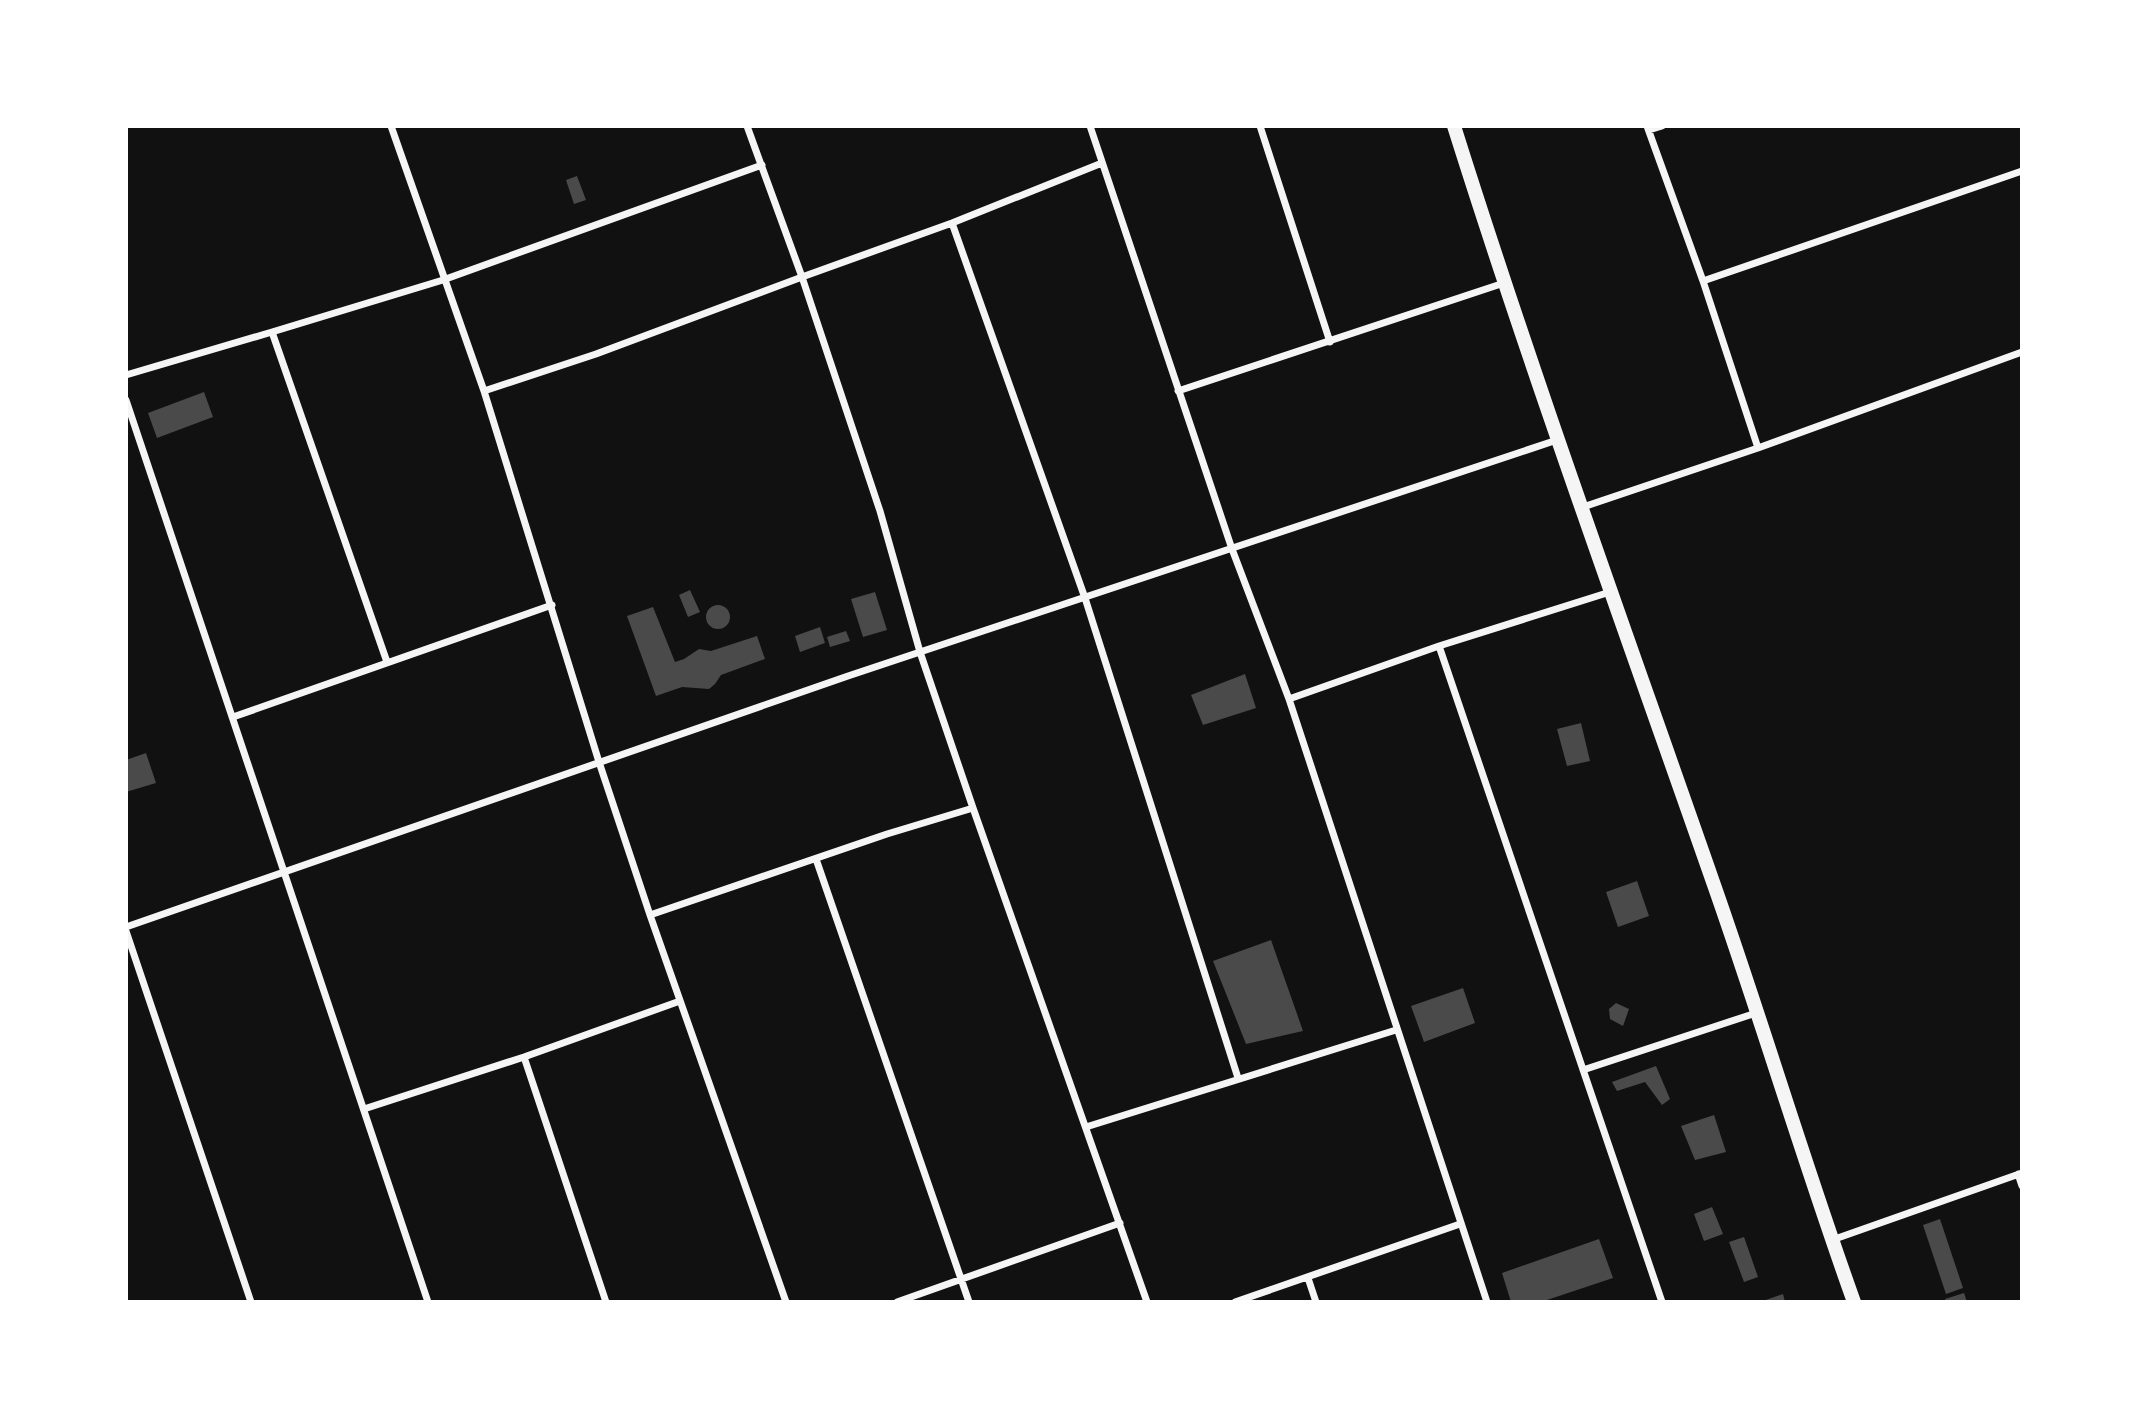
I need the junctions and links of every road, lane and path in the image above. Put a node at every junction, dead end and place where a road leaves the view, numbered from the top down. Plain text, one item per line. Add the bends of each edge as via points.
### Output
1 (391, 126) edge
2 (747, 126) edge
3 (1090, 126) edge
4 (1260, 126) edge
5 (1454, 126) edge
6 (1662, 126) edge
7 (1648, 128) edge
8 (1102, 163) junction
9 (762, 165) junction
10 (2022, 171) edge
11 (953, 223) junction
12 (802, 277) junction
13 (443, 280) junction
14 (1703, 281) junction
15 (1504, 283) junction
16 (272, 332) junction
17 (1330, 342) junction
18 (2022, 352) edge
19 (126, 375) edge
20 (484, 391) junction
21 (1178, 391) junction
22 (126, 400) edge
23 (1557, 440) junction
24 (1758, 448) junction
25 (1580, 508) junction
26 (1232, 549) junction
27 (1610, 592) junction
28 (1085, 598) junction
29 (552, 605) junction
30 (1439, 646) junction
31 (920, 652) junction
32 (387, 662) junction
33 (1289, 699) junction
34 (233, 717) junction
35 (599, 762) junction
36 (973, 808) junction
37 (816, 859) junction
38 (284, 874) junction
39 (650, 915) junction
40 (126, 929) edge
41 (680, 1001) junction
42 (1756, 1013) junction
43 (1396, 1030) junction
44 (524, 1057) junction
45 (1583, 1070) junction
46 (1238, 1078) junction
47 (365, 1109) junction
48 (1086, 1128) junction
49 (2020, 1173) edge
50 (2022, 1186) edge
51 (1120, 1223) junction
52 (1460, 1224) junction
53 (1832, 1240) junction
54 (1308, 1278) junction
55 (962, 1280) junction
56 (251, 1302) edge
57 (428, 1302) edge
58 (606, 1302) edge
59 (786, 1302) edge
60 (897, 1302) edge
61 (969, 1302) edge
62 (1147, 1302) edge
63 (1235, 1302) edge
64 (1316, 1302) edge
65 (1487, 1302) edge
66 (1662, 1302) edge
67 (1854, 1302) edge

1 - 13 street
2 - 9 street
3 - 8 street
4 - 17 street
5 - 15 main road
6 - 7 street
7 - 14 street
8 - 11 street
8 - 21 street
9 - 12 street
9 - 13 street
10 - 14 street
11 - 12 street
11 - 28 street
12 - 20 street
12 - 31 street via 880,511
13 - 16 street
13 - 20 street
14 - 24 street
15 - 17 street
15 - 23 main road
16 - 19 street
16 - 32 street
17 - 21 street
18 - 24 street
20 - 29 street
21 - 26 street
22 - 34 street
23 - 25 main road
23 - 26 street
24 - 25 street
25 - 27 main road
26 - 28 street
26 - 33 street
27 - 30 street
27 - 42 main road
28 - 31 street
28 - 46 street
29 - 32 street
29 - 35 street
30 - 33 street
30 - 45 street
31 - 35 street
31 - 36 street
32 - 34 street
33 - 43 street
34 - 38 street
35 - 38 street
35 - 39 street
36 - 37 street
36 - 48 street
37 - 39 street
37 - 55 street
38 - 40 street
38 - 47 street
39 - 41 street
40 - 56 street
41 - 44 street
41 - 59 street
42 - 45 street
42 - 53 main road
43 - 46 street
43 - 52 street
44 - 47 street
44 - 58 street
45 - 66 street
46 - 48 street
47 - 57 street
48 - 51 street
49 - 50 street
49 - 53 street
51 - 55 street
51 - 62 street
52 - 54 street
52 - 65 street
53 - 67 main road
54 - 63 street
54 - 64 street
55 - 60 street
55 - 61 street

